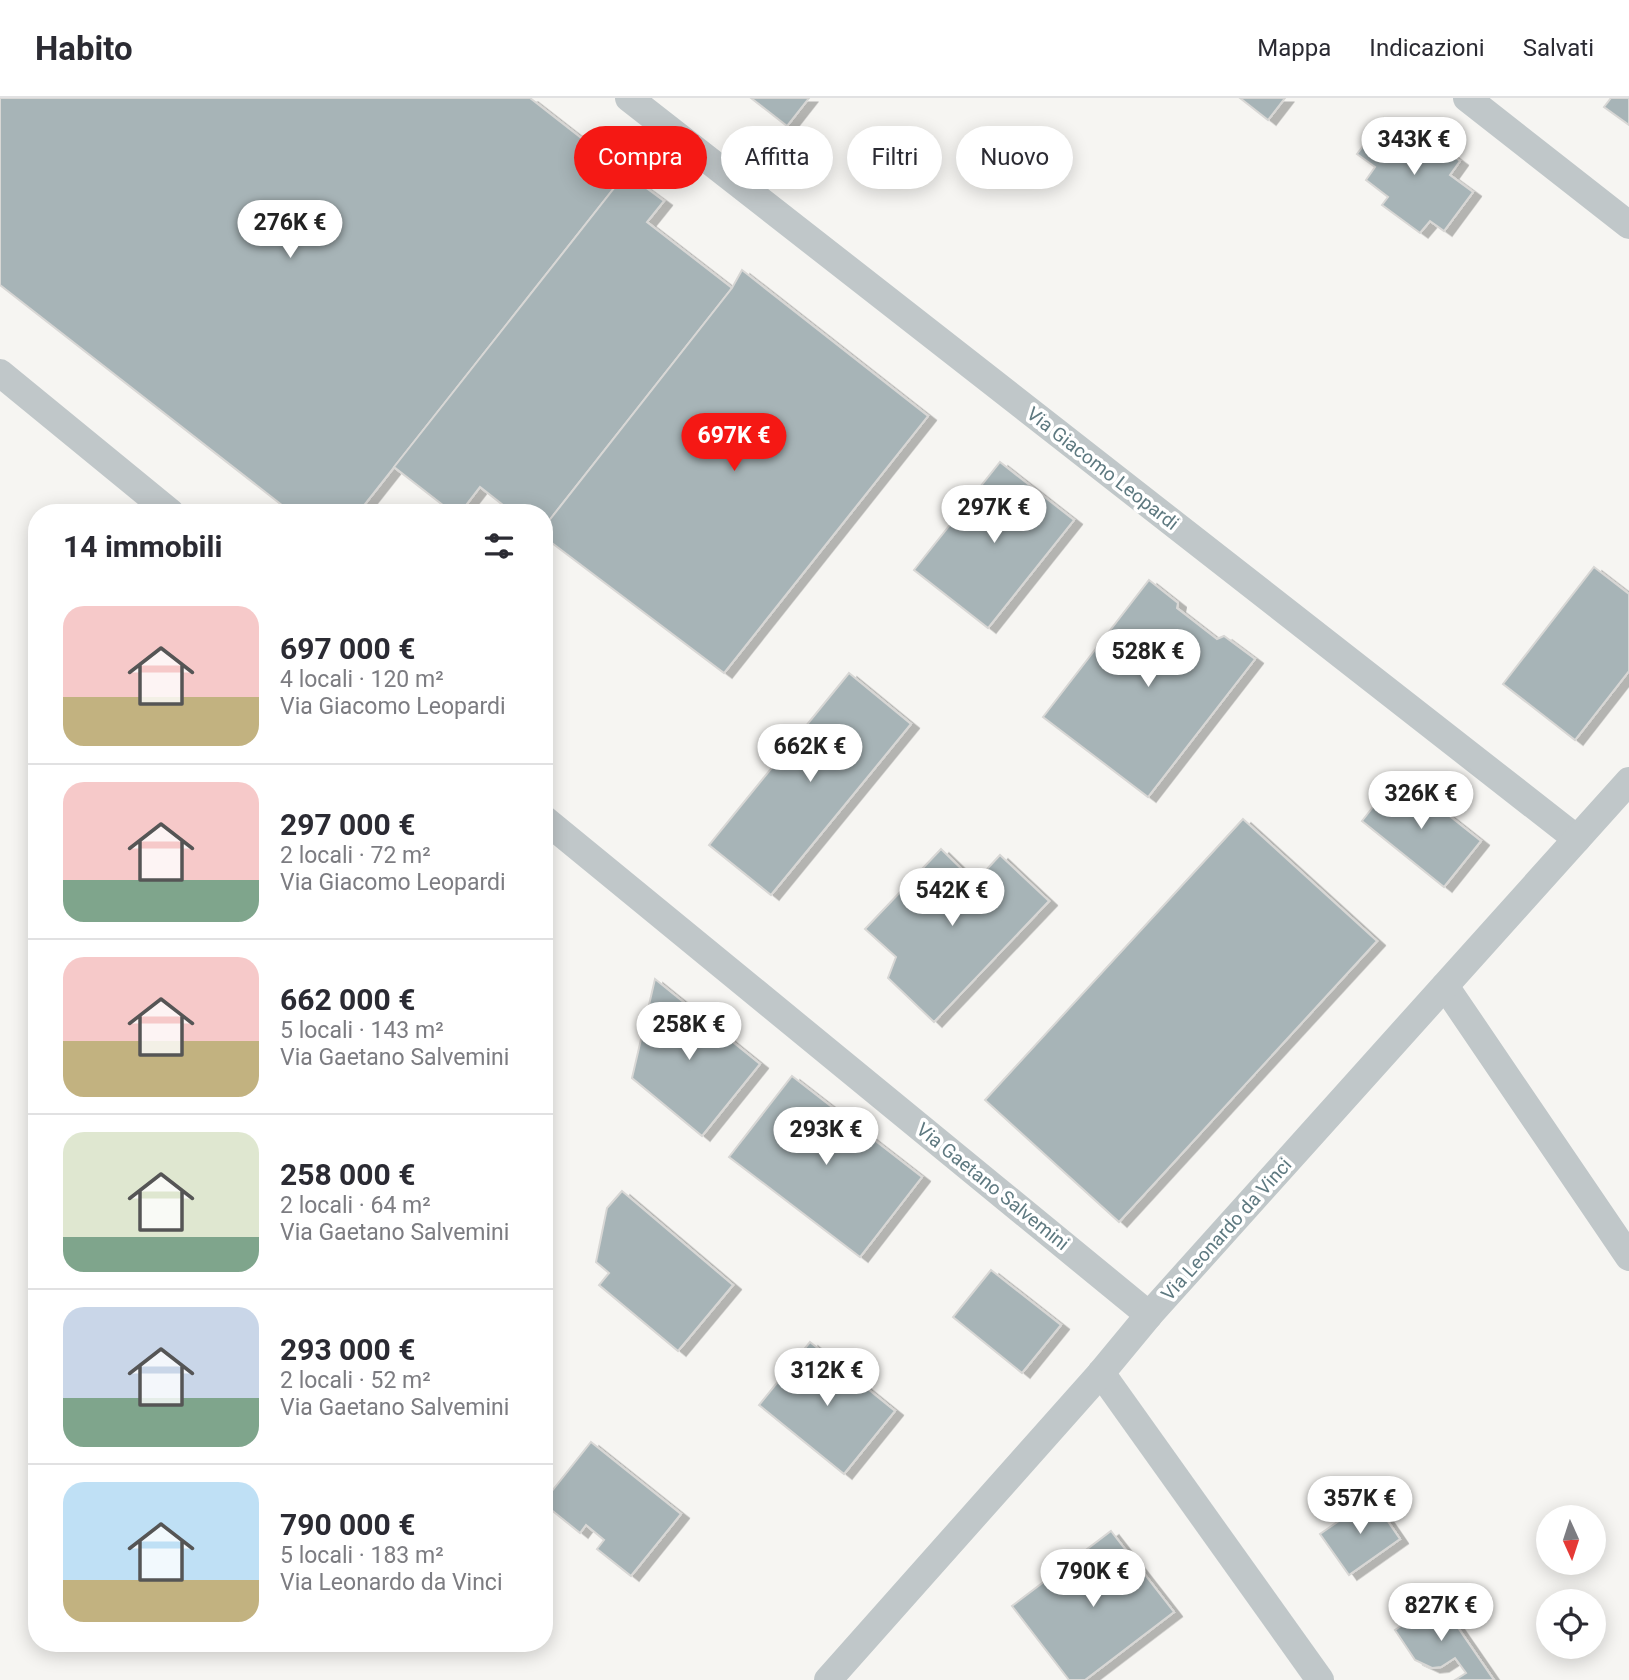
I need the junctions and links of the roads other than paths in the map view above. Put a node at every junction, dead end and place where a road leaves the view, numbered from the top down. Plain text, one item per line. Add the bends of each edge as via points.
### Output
1 (629, 98) edge
2 (1466, 98) edge
3 (1629, 225) edge
4 (0, 373) edge
5 (160, 504) edge
6 (1624, 796) edge
7 (553, 826) edge
8 (1577, 839) junction
9 (1445, 986) junction
10 (1629, 1257) edge
11 (1149, 1315) junction
12 (1101, 1373) junction
13 (828, 1680) edge
14 (1320, 1680) edge

1 - 8 street, Via Giacomo Leopardi
2 - 3 street
4 - 5 street
6 - 8 street, Via Leonardo da Vinci
7 - 11 street, Via Gaetano Salvemini
8 - 9 street, Via Leonardo da Vinci
9 - 10 street
9 - 11 street, Via Leonardo da Vinci
11 - 12 street, Via Leonardo da Vinci
12 - 13 street, Via Leonardo da Vinci
12 - 14 street

